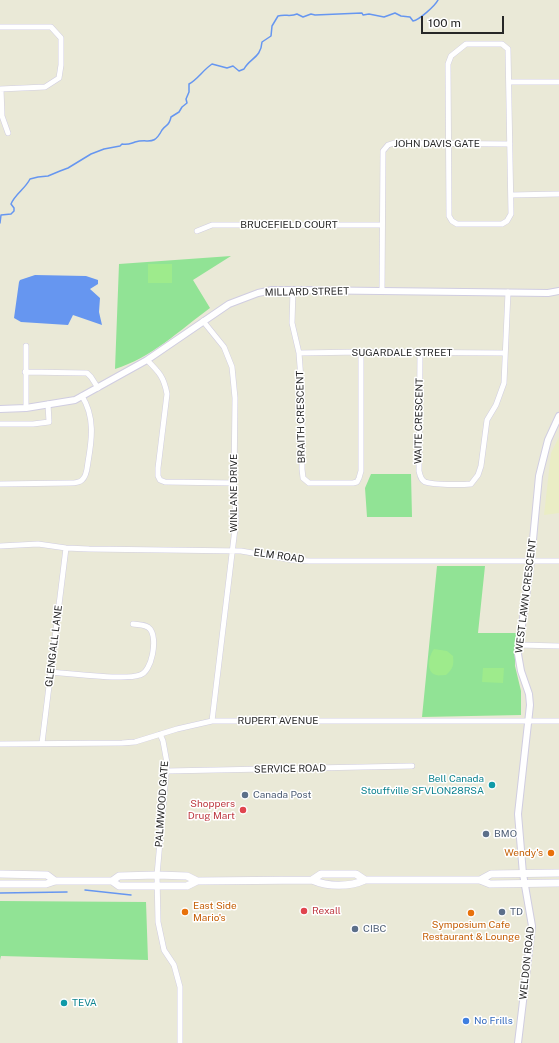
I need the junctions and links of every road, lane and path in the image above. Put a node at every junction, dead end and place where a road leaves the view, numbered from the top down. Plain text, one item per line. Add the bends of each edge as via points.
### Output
1 (0, 27) edge
2 (509, 82) junction
3 (559, 82) edge
4 (0, 89) edge
5 (8, 133) dead end
6 (449, 144) junction
7 (510, 144) junction
8 (559, 194) edge
9 (511, 195) junction
10 (382, 225) junction
11 (197, 231) dead end
12 (293, 290) junction
13 (382, 291) junction
14 (559, 291) edge
15 (508, 292) junction
16 (548, 293) junction
17 (559, 297) edge
18 (203, 321) junction
19 (26, 346) dead end
20 (361, 352) junction
21 (420, 353) junction
22 (505, 353) junction
23 (299, 354) junction
24 (147, 360) junction
25 (25, 372) junction
26 (98, 388) junction
27 (82, 396) junction
28 (48, 404) junction
29 (26, 408) junction
30 (0, 409) edge
31 (559, 416) edge
32 (0, 424) edge
33 (234, 483) junction
34 (0, 484) edge
35 (0, 546) edge
36 (66, 548) junction
37 (233, 550) junction
38 (531, 561) junction
39 (559, 561) edge
40 (133, 624) dead end
41 (519, 646) junction
42 (559, 646) edge
43 (51, 672) junction
44 (212, 721) junction
45 (528, 721) junction
46 (559, 721) edge
47 (160, 734) junction
48 (0, 744) edge
49 (42, 744) junction
50 (412, 766) dead end
51 (167, 771) junction
52 (559, 873) edge
53 (0, 874) edge
54 (523, 874) junction
55 (157, 876) junction
56 (312, 880) junction
57 (365, 880) junction
58 (480, 880) junction
59 (55, 881) junction
60 (112, 881) junction
61 (197, 881) junction
62 (559, 883) edge
63 (0, 884) edge
64 (525, 884) junction
65 (157, 886) junction
66 (180, 1043) edge
67 (518, 1043) edge

1 - 4 street via 51,28 61,38 61,66 59,78 45,87
2 - 3 street
2 - 6 street via 508,49 502,44 466,44 451,56 448,64
2 - 7 street
4 - 5 street via 2,116
6 - 7 street, JOHN DAVIS GATE
6 - 9 street via 449,216 452,222 502,224 511,214
6 - 10 street, JOHN DAVIS GATE via 394,144 388,145 383,151
7 - 9 street
8 - 9 street
10 - 11 street, BRUCEFIELD COURT via 212,225
10 - 13 street, JOHN DAVIS GATE
12 - 13 street, MILLARD STREET
12 - 18 street, MILLARD STREET via 272,290 242,298
12 - 23 street, BRAITH CRESCENT via 292,323
13 - 15 street, MILLARD STREET
14 - 16 street, MILLARD STREET
15 - 16 street, MILLARD STREET
15 - 22 street, WAITE CRESCENT
16 - 17 street, MILLARD STREET
18 - 24 street, MILLARD STREET
18 - 33 street, WINLANE DRIVE via 224,347 232,367 235,398
19 - 25 street
20 - 21 street, SUGARDALE STREET
20 - 23 street, SUGARDALE STREET
20 - 23 street, BRAITH CRESCENT via 361,471 360,478 353,483 309,483 303,478
21 - 22 street, SUGARDALE STREET
21 - 22 street, WAITE CRESCENT via 420,478 424,482 464,485 471,484 478,476 487,420 504,383
24 - 26 street, MILLARD STREET
24 - 33 street via 161,375 167,394 158,468 160,480
25 - 26 street via 87,373
25 - 29 street
26 - 27 street, MILLARD STREET
27 - 28 street, MILLARD STREET via 75,400
27 - 34 street via 90,416 92,431 87,470 83,479 70,483
28 - 29 street, MILLARD STREET
28 - 32 street via 49,422
29 - 30 street, MILLARD STREET
31 - 38 street, WEST LAWN CRESCENT via 548,440 539,476
33 - 37 street, WINLANE DRIVE via 236,520
35 - 36 street, ELM ROAD via 38,544
36 - 37 street, ELM ROAD
36 - 43 street, GLENGALL LANE
37 - 38 street, ELM ROAD via 309,561
37 - 44 street, WINLANE DRIVE
38 - 39 street, ELM ROAD
38 - 41 street, WEST LAWN CRESCENT
40 - 43 street via 151,629 154,636 151,660 141,675 119,677
41 - 42 street
41 - 45 street, WEST LAWN CRESCENT via 520,671 529,694
43 - 49 street, GLENGALL LANE
44 - 45 street, RUPERT AVENUE
44 - 47 street, RUPERT AVENUE
45 - 46 street, RUPERT AVENUE
45 - 54 street, WEST LAWN CRESCENT via 518,814
47 - 49 street, RUPERT AVENUE via 135,742
47 - 51 street, PALMWOOD GATE
48 - 49 street, RUPERT AVENUE
50 - 51 street, SERVICE ROAD
51 - 55 street, PALMWOOD GATE
52 - 54 main road
53 - 59 main road via 47,875
54 - 58 main road via 491,874
54 - 64 street, WELDON ROAD
55 - 60 main road via 119,876
55 - 61 main road via 187,876
55 - 65 street, PALMWOOD GATE
56 - 57 main road via 321,884 341,885 356,884
56 - 57 main road via 321,874 356,874
56 - 61 main road
57 - 58 main road
58 - 64 main road via 490,884
59 - 60 main road
59 - 63 main road via 46,884
60 - 65 main road via 118,886
61 - 65 main road via 187,886
62 - 64 main road
64 - 67 street, WELDON ROAD via 532,926
65 - 66 street, PALMWOOD GATE via 158,922 164,950 173,963 180,987

